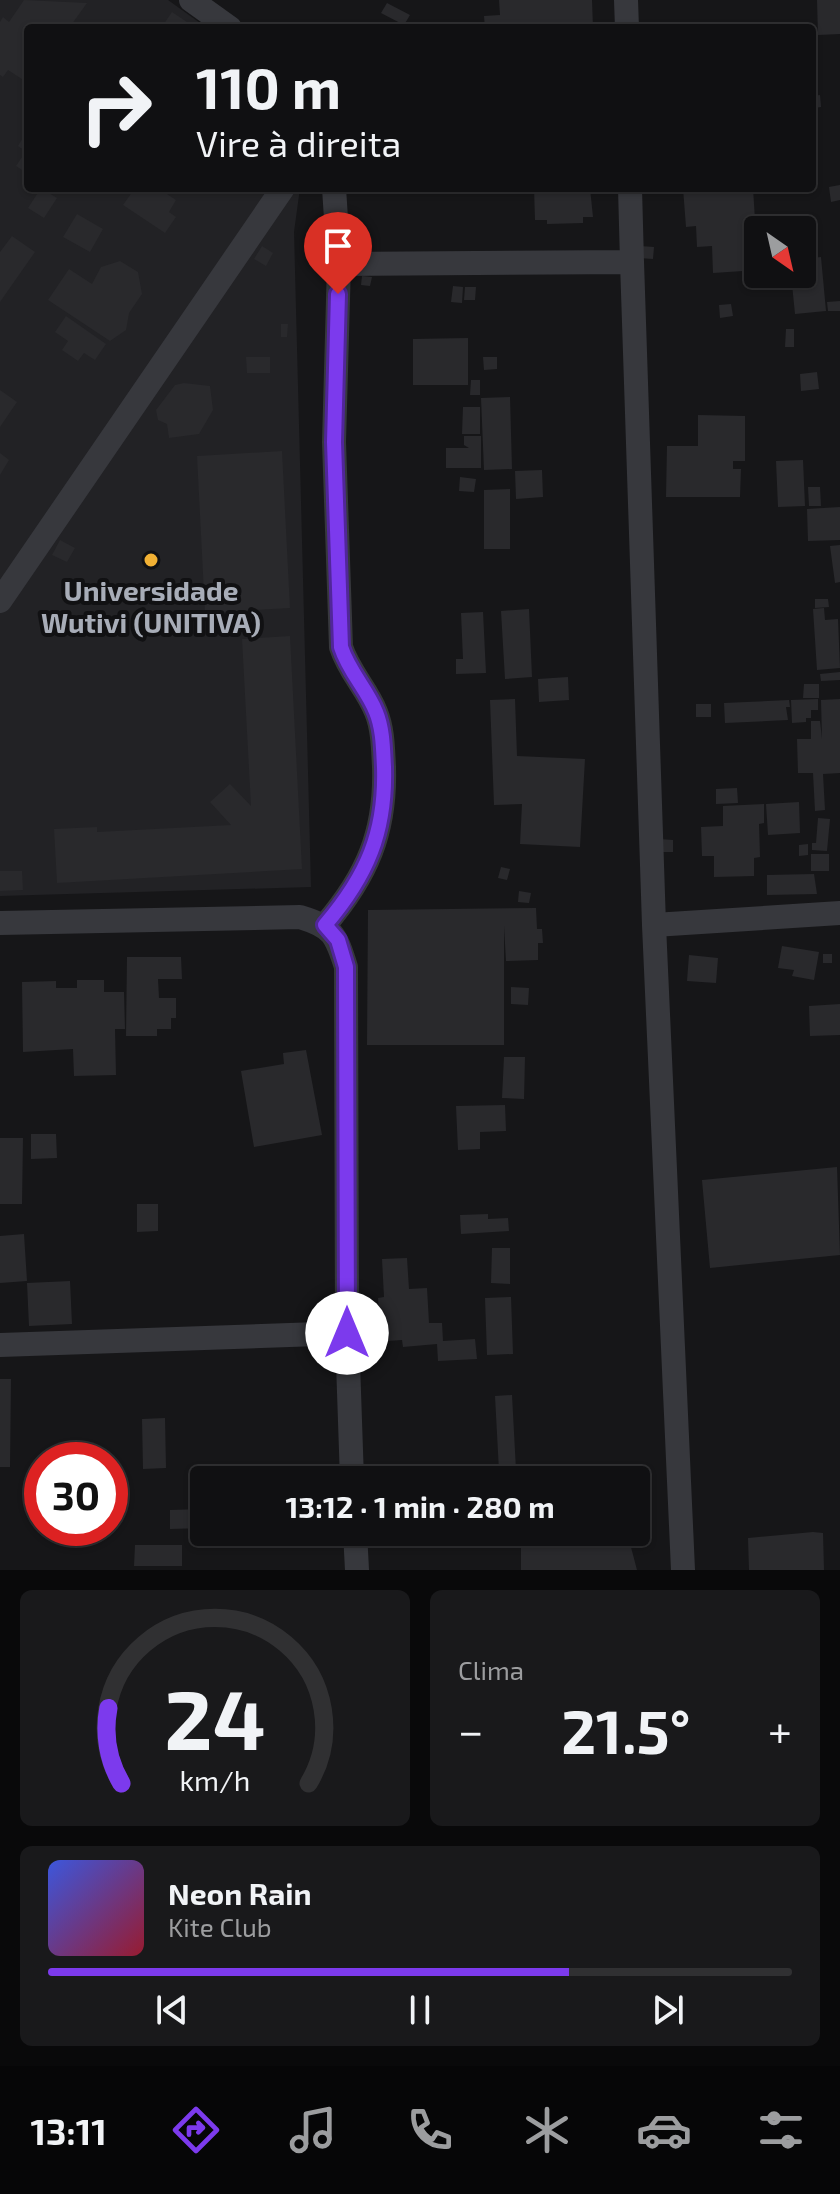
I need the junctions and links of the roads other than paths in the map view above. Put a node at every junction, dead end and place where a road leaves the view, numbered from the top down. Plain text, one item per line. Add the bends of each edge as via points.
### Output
1 (191, 0) edge
2 (626, 0) edge
3 (224, 24) edge
4 (627, 24) edge
5 (280, 192) edge
6 (334, 192) edge
7 (630, 192) edge
8 (632, 262) junction
9 (339, 264) junction
10 (0, 601) edge
11 (840, 913) edge
12 (0, 923) edge
13 (325, 925) junction
14 (654, 925) junction
15 (347, 1333) junction
16 (0, 1345) edge
17 (352, 1466) edge
18 (356, 1546) edge
19 (357, 1570) edge
20 (683, 1570) edge

1 - 3 street
2 - 4 street
5 - 10 street
6 - 9 street
7 - 8 street
8 - 9 street
8 - 14 street
9 - 13 street via 334,442 341,647 377,714 384,790 369,860 352,893
11 - 14 street
12 - 13 street via 300,917
13 - 15 street via 338,940 346,967
14 - 20 street
15 - 16 street
15 - 17 street
18 - 19 street

